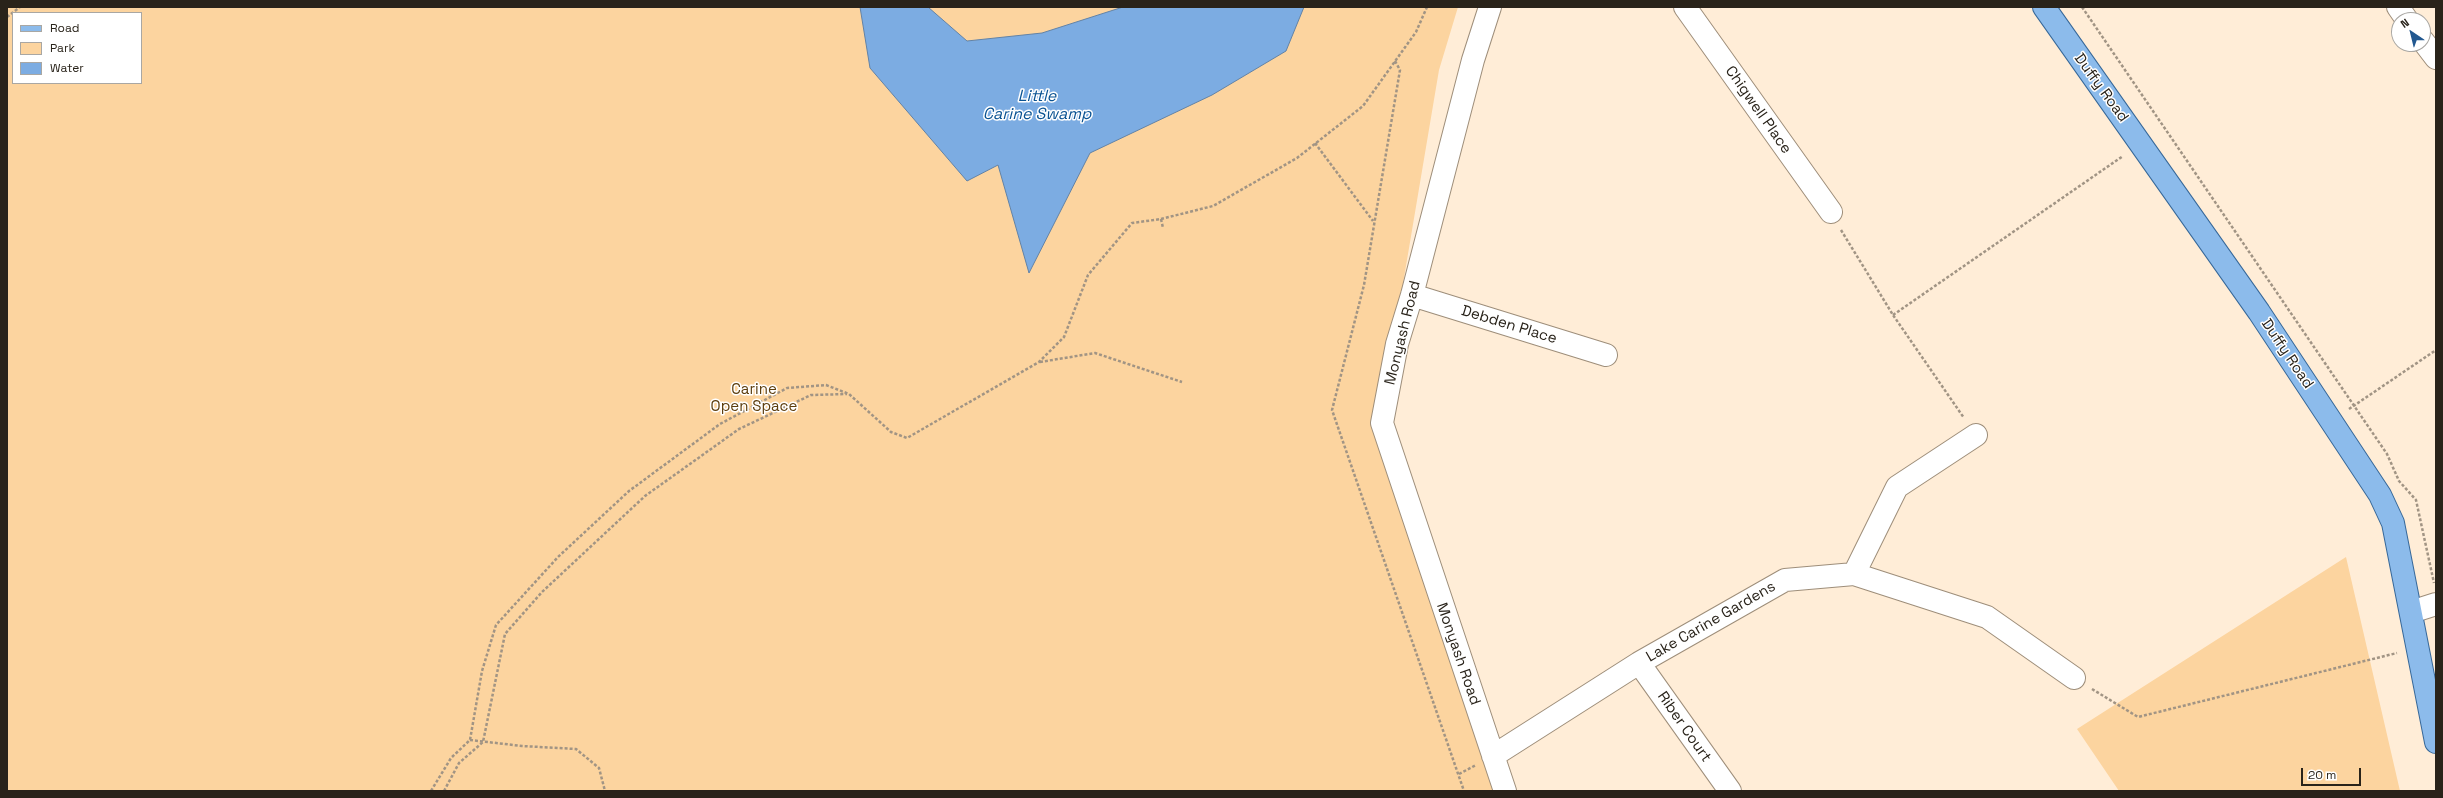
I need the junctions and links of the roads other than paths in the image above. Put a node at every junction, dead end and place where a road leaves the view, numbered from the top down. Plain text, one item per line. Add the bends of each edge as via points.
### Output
1 (1490, 7) edge
2 (1685, 7) edge
3 (2044, 7) edge
4 (1831, 212) road end
5 (1412, 295) junction
6 (1606, 355) dead end
7 (1976, 435) road end
8 (1854, 574) junction
9 (2436, 604) edge
10 (2411, 612) junction
11 (1639, 664) junction
12 (2074, 678) road end
13 (2436, 742) edge
14 (1493, 756) junction
15 (1505, 791) edge
16 (1730, 791) edge

1 - 5 street, Monyash Road via 1473,60
2 - 4 street, Chigwell Place
3 - 10 main road, Duffy Road via 2332,421 2380,495 2393,523
5 - 6 street, Debden Place
5 - 14 street, Monyash Road via 1397,344 1382,423
7 - 8 street via 1897,487
8 - 11 street, Lake Carine Gardens via 1784,580
8 - 12 street, Lake Carine Gardens via 1987,617
9 - 10 street
10 - 13 main road, Duffy Road
11 - 14 street, Lake Carine Gardens
11 - 16 street, Riber Court
14 - 15 street, Monyash Road

